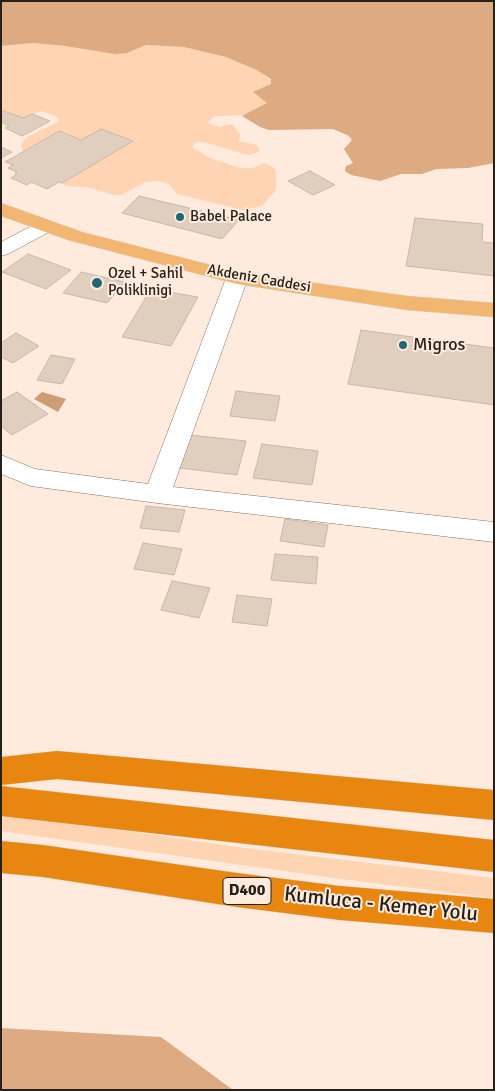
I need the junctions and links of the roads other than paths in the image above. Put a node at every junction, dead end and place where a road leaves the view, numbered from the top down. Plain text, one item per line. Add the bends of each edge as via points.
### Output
1 (1, 209) edge
2 (46, 226) junction
3 (1, 250) edge
4 (238, 278) junction
5 (494, 310) edge
6 (1, 464) edge
7 (157, 494) junction
8 (494, 532) edge
9 (1, 771) edge
10 (1, 801) edge
11 (494, 805) edge
12 (494, 856) edge
13 (1, 858) edge
14 (494, 916) edge

1 - 2 main road, Akdeniz Caddesi
2 - 3 street
2 - 4 main road, Akdeniz Caddesi
4 - 5 main road, Akdeniz Caddesi via 407,303
4 - 7 street
6 - 7 street via 31,477
7 - 8 street
9 - 11 highway via 57,765
10 - 12 highway
13 - 14 highway, Kumluca - Kemer Yolu / D400 via 43,861 340,903

